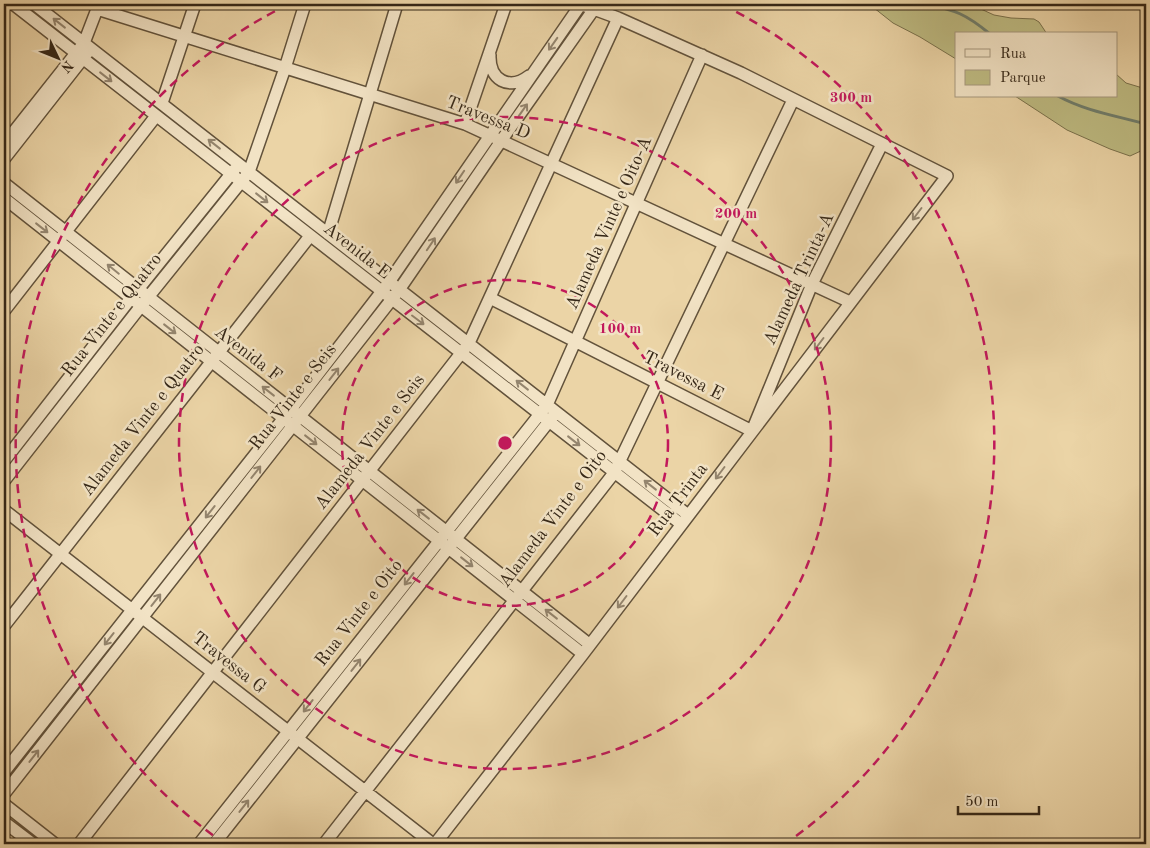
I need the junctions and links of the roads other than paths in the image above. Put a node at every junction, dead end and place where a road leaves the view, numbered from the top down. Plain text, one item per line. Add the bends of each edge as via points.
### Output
1 (13, 4) edge
2 (34, 4) edge
3 (195, 4) edge
4 (306, 4) edge
5 (397, 4) edge
6 (506, 4) edge
7 (581, 4) edge
8 (98, 6) edge
9 (594, 9) junction
10 (618, 18) junction
11 (184, 36) junction
12 (87, 45) junction
13 (491, 49) junction
14 (702, 55) junction
15 (79, 56) junction
16 (542, 59) junction
17 (285, 68) junction
18 (370, 95) junction
19 (793, 100) junction
20 (162, 103) junction
21 (156, 116) junction
22 (465, 124) junction
23 (489, 135) junction
24 (501, 141) junction
25 (4, 144) edge
26 (882, 144) junction
27 (4, 159) edge
28 (239, 164) junction
29 (552, 164) junction
30 (249, 172) junction
31 (231, 174) junction
32 (241, 182) junction
33 (4, 183) edge
34 (4, 198) edge
35 (637, 203) junction
36 (66, 231) junction
37 (328, 234) junction
38 (310, 236) junction
39 (58, 241) junction
40 (724, 243) junction
41 (388, 282) junction
42 (812, 284) junction
43 (138, 289) junction
44 (399, 290) junction
45 (381, 291) junction
46 (131, 298) junction
47 (490, 298) junction
48 (392, 300) junction
49 (144, 301) junction
50 (850, 302) junction
51 (4, 311) edge
52 (575, 342) junction
53 (469, 344) junction
54 (462, 353) junction
55 (214, 357) junction
56 (657, 383) junction
57 (552, 408) junction
58 (295, 413) junction
59 (544, 418) junction
60 (288, 422) junction
61 (752, 431) junction
62 (4, 461) edge
63 (619, 461) junction
64 (614, 473) junction
65 (366, 476) junction
66 (4, 481) edge
67 (4, 510) edge
68 (688, 515) junction
69 (681, 524) junction
70 (447, 540) junction
71 (60, 554) junction
72 (518, 595) junction
73 (132, 610) junction
74 (142, 618) junction
75 (4, 626) edge
76 (586, 649) junction
77 (213, 673) junction
78 (293, 735) junction
79 (4, 772) edge
80 (366, 791) junction
81 (4, 794) edge
82 (4, 804) edge
83 (4, 822) edge
84 (33, 844) edge
85 (55, 844) edge
86 (79, 844) edge
87 (199, 844) edge
88 (214, 844) edge
89 (324, 844) edge
90 (434, 844) edge

1 - 15 street, Avenida E
12 -> 2 street, Avenida E
3 - 11 street
4 - 17 street, Rua Vinte e Quatro
5 - 18 street
6 - 13 street
7 - 9 street
7 -> 16 street, Rua Vinte e Seis
8 - 11 street, Travessa D
8 - 12 street
9 - 10 street
24 -> 9 street, Rua Vinte e Seis
10 - 14 street
10 - 29 street, Alameda Vinte e Seis
11 - 17 street, Travessa D
11 - 20 street
12 - 15 street
12 - 20 street, Avenida E
13 - 16 street via 490,62 494,73 509,83 526,78
13 - 22 street
14 - 19 street
14 - 35 street, Alameda Vinte e Oito-A
15 -> 21 street, Avenida E
15 - 25 street
15 - 27 street
16 - 23 street, Rua Vinte e Seis
17 - 18 street, Travessa D
17 - 30 street, Rua Vinte e Quatro
18 - 22 street, Travessa D
18 - 37 street
19 - 26 street
19 - 40 street, Alameda Vinte e Oito
28 -> 20 street, Avenida E
21 - 31 street, Avenida E
21 - 36 street
22 - 23 street, Travessa D
23 - 24 street, Travessa D
23 -> 41 street, Rua Vinte e Seis
24 - 29 street, Travessa D
44 -> 24 street, Rua Vinte e Seis
26 - 42 street, Alameda Trinta-A
26 -> 50 street, Rua Trinta via 946,176
28 - 30 street, Avenida E
28 - 31 street, Rua Vinte e Quatro
29 - 35 street, Travessa D
29 - 47 street, Alameda Vinte e Seis
30 - 32 street, Rua Vinte e Quatro
30 - 37 street, Avenida E
31 - 32 street, Avenida E
31 - 43 street, Rua Vinte e Quatro
32 -> 38 street, Avenida E
32 - 49 street, Rua Vinte e Quatro
33 - 36 street, Avenida F
34 -> 39 street, Avenida F
35 - 40 street, Travessa D
35 - 52 street, Alameda Vinte e Oito-A
36 - 39 street
43 -> 36 street, Avenida F
37 - 41 street, Avenida E
38 - 45 street, Avenida E
38 - 55 street, Alameda Vinte e Quatro
39 - 46 street, Avenida F
39 - 51 street
40 - 42 street, Travessa D
40 - 56 street, Alameda Vinte e Oito
41 - 44 street, Avenida E
41 - 45 street, Rua Vinte e Seis
42 - 50 street, Travessa D
42 - 61 street, Alameda Trinta-A
43 - 46 street, Rua Vinte e Quatro
43 - 49 street, Avenida F
44 - 48 street, Rua Vinte e Seis
44 - 53 street, Avenida E
45 - 48 street, Avenida E
45 - 58 street, Rua Vinte e Seis
46 - 49 street, Avenida F
46 - 62 street, Rua Vinte e Quatro
47 - 52 street, Travessa E
47 - 53 street, Alameda Vinte e Seis
48 -> 54 street, Avenida E
58 -> 48 street, Rua Vinte e Seis
49 - 55 street, Avenida F
49 - 66 street, Rua Vinte e Quatro
50 -> 61 street, Rua Trinta
52 - 56 street, Travessa E
52 - 57 street, Alameda Vinte e Oito-A
53 - 54 street, Alameda Vinte e Seis
57 -> 53 street, Avenida E
54 - 59 street, Avenida E
54 - 65 street, Alameda Vinte e Seis
58 -> 55 street, Avenida F
55 - 60 street, Avenida F
55 - 71 street, Alameda Vinte e Quatro
56 - 61 street, Travessa E
56 - 63 street, Alameda Vinte e Oito
57 - 59 street, Rua Vinte e Oito
57 - 63 street, Avenida E
58 - 60 street, Rua Vinte e Seis
58 - 65 street, Avenida F
59 -> 64 street, Avenida E
59 - 70 street, Rua Vinte e Oito
60 -> 65 street, Avenida F
60 -> 73 street, Rua Vinte e Seis
74 -> 60 street, Rua Vinte e Seis
61 -> 68 street, Rua Trinta
63 - 64 street, Alameda Vinte e Oito
68 -> 63 street, Avenida E
64 - 69 street, Avenida E
64 - 72 street, Alameda Vinte e Oito
65 - 70 street, Avenida F
65 - 77 street, Alameda Vinte e Seis
67 - 71 street, Travessa G
68 - 69 street, Rua Trinta
69 -> 76 street, Rua Trinta
70 - 72 street, Avenida F
70 - 78 street, Rua Vinte e Oito
71 - 73 street, Travessa G
71 - 75 street, Alameda Vinte e Quatro
72 - 76 street, Avenida F
72 - 80 street, Alameda Vinte e Oito
73 - 74 street, Travessa G
73 -> 79 street, Rua Vinte e Seis
74 - 77 street, Travessa G
81 -> 74 street, Rua Vinte e Seis
76 - 90 street, Rua Trinta
77 - 78 street, Travessa G
77 - 86 street, Alameda Vinte e Seis
78 - 80 street, Travessa G
78 - 87 street, Rua Vinte e Oito
88 -> 78 street, Rua Vinte e Oito
80 - 89 street, Alameda Vinte e Oito
80 - 90 street, Travessa G
82 - 85 street
83 - 84 street

